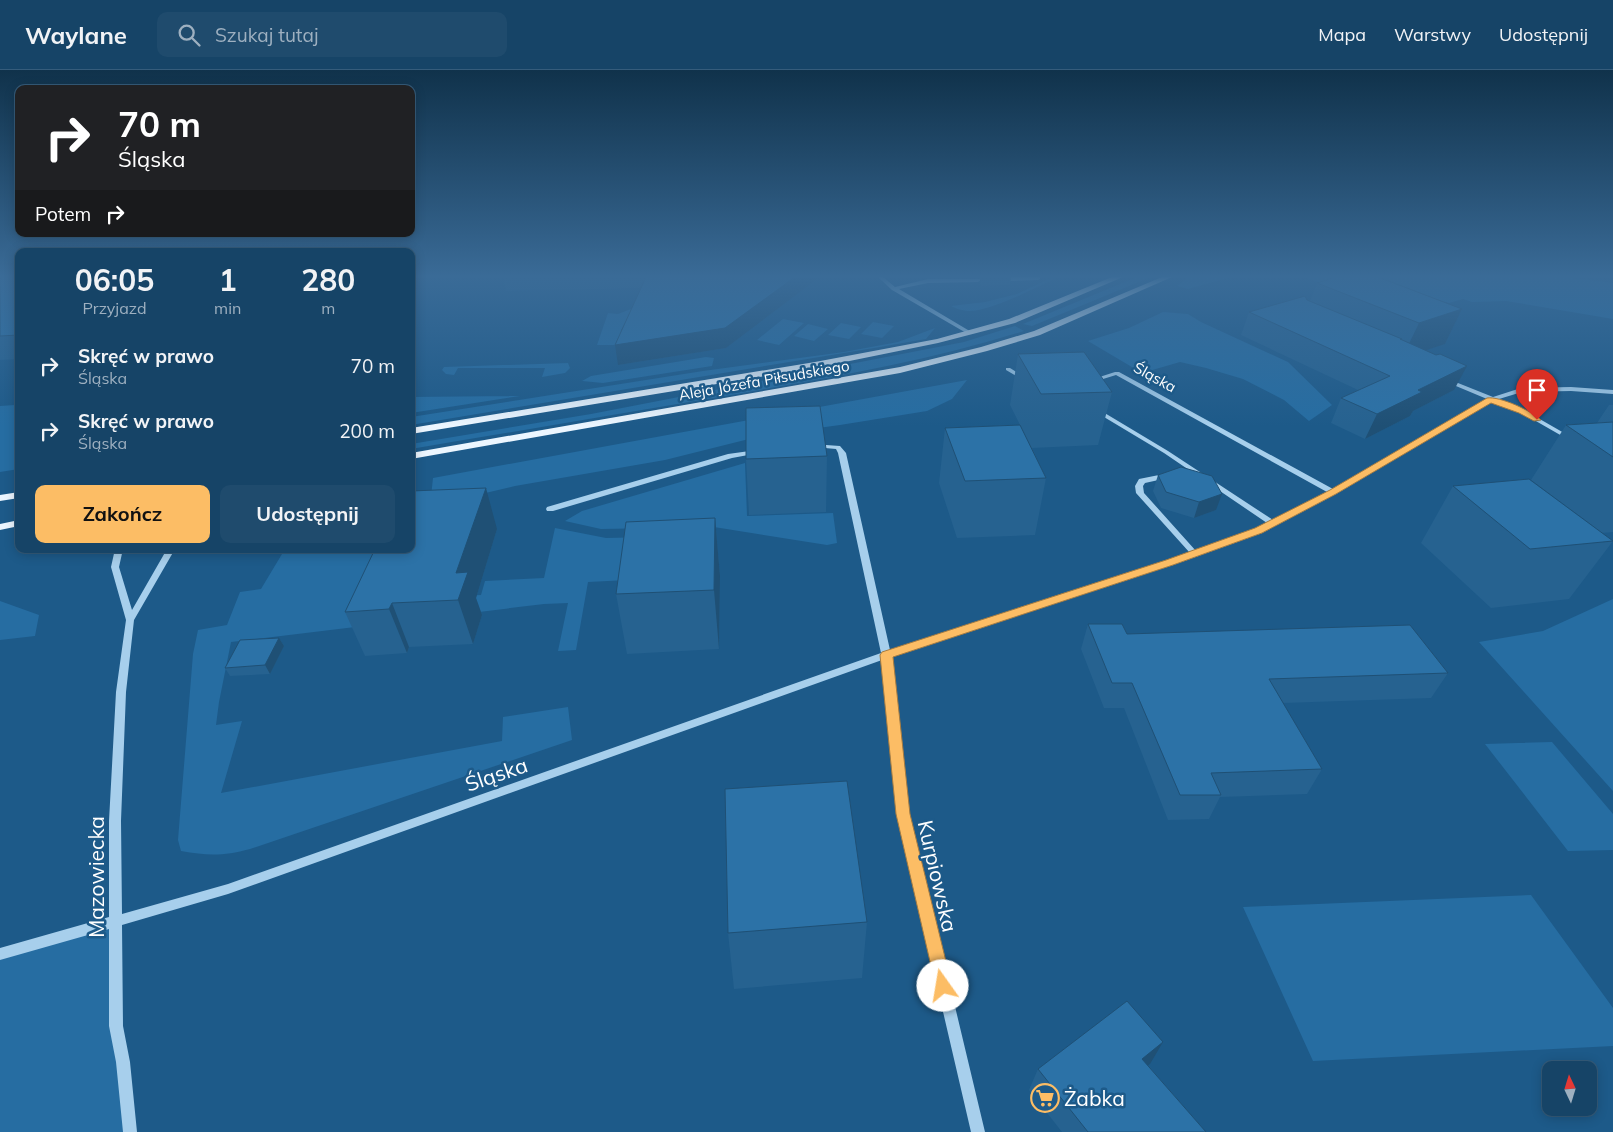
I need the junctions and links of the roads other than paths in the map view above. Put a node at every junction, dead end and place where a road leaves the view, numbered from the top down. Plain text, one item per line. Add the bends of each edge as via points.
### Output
1 (959, 327) edge
2 (993, 327) edge
3 (1052, 327) edge
4 (970, 333) junction
5 (1008, 369) dead end
6 (1437, 377) edge
7 (1029, 381) edge
8 (1085, 382) edge
9 (1613, 392) edge
10 (1490, 400) junction
11 (1086, 404) edge
12 (415, 429) edge
13 (1580, 444) dead end
14 (802, 447) edge
15 (766, 451) edge
16 (842, 453) joint
17 (415, 455) edge
18 (1183, 472) junction
19 (1333, 492) junction
20 (15, 496) edge
21 (0, 498) edge
22 (550, 509) dead end
23 (1272, 523) junction
24 (15, 524) edge
25 (0, 527) edge
26 (118, 553) edge
27 (169, 553) edge
28 (1195, 554) junction
29 (130, 620) junction
30 (886, 655) junction
31 (116, 922) junction
32 (0, 954) edge
33 (130, 1132) edge
34 (978, 1132) edge

1 - 4 street
2 - 4 main road, Aleja Józefa Piłsudskiego
3 - 17 main road, Aleja Józefa Piłsudskiego via 984,349 900,370
4 - 12 main road, Aleja Józefa Piłsudskiego via 824,363
5 - 7 street
6 - 10 street
8 - 19 street, Śląska via 1117,373
9 - 10 street, Śląska via 1521,390
10 - 13 street via 1522,411
10 - 19 street, Śląska
11 - 18 street via 1166,452
14 - 16 street via 838,447
15 - 22 street via 731,456
16 - 30 street
18 - 23 street
18 - 28 street via 1142,481 1140,493
19 - 23 street, Śląska
20 - 21 main road
23 - 28 street, Śląska
24 - 25 main road
26 - 29 street, Mazowiecka via 115,567
27 - 29 street, Mazowiecka
28 - 30 street, Śląska
29 - 31 street, Mazowiecka via 121,692 115,820
30 - 31 street, Śląska via 228,889
30 - 34 street, Kurpiowska via 903,814
31 - 32 street
31 - 33 street, Mazowiecka via 116,1026 124,1062

